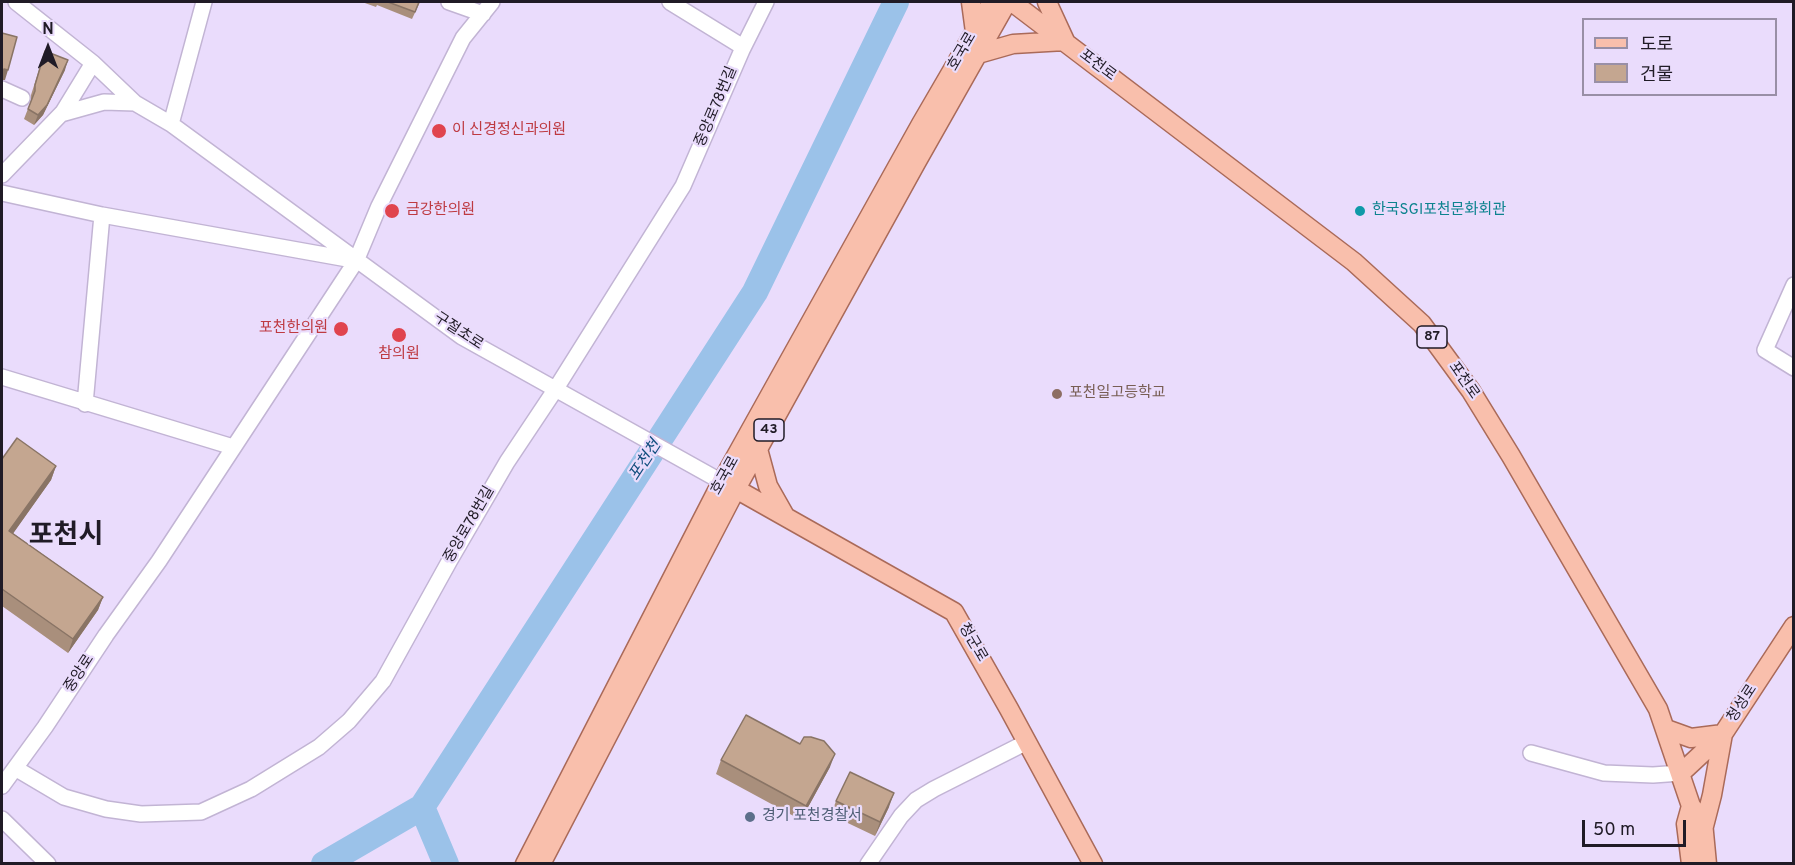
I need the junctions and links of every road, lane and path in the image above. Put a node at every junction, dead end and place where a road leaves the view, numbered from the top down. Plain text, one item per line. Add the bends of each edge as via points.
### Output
1 (16, 2) edge
2 (204, 2) edge
3 (449, 2) edge
4 (492, 2) edge
5 (670, 2) edge
6 (766, 2) edge
7 (992, 2) edge
8 (1007, 2) edge
9 (1012, 2) edge
10 (1047, 2) edge
11 (972, 4) edge
12 (483, 14) junction
13 (975, 32) junction
14 (1065, 41) junction
15 (743, 47) junction
16 (978, 54) junction
17 (93, 63) junction
18 (2, 89) edge
19 (22, 98) dead end
20 (135, 103) junction
21 (61, 114) junction
22 (171, 124) junction
23 (2, 175) edge
24 (2, 193) edge
25 (102, 215) junction
26 (356, 261) junction
27 (1794, 285) edge
28 (1794, 368) edge
29 (2, 377) edge
30 (560, 393) junction
31 (85, 404) junction
32 (233, 447) junction
33 (758, 449) junction
34 (729, 486) junction
35 (786, 518) junction
36 (1794, 626) edge
37 (1666, 729) junction
38 (1723, 734) junction
39 (1027, 742) junction
40 (1531, 753) dead end
41 (15, 768) junction
42 (1681, 773) junction
43 (2, 786) edge
44 (1692, 806) junction
45 (2, 819) edge
46 (1703, 830) junction
47 (531, 862) edge
48 (48, 864) edge
49 (868, 864) edge
50 (1093, 864) edge
51 (1691, 864) edge
52 (1707, 864) edge

1 - 17 street
2 - 22 street
3 - 12 street
4 - 12 street, 중앙로
5 - 15 street
6 - 15 street, 중앙로78번길
7 - 13 main road, 호국로 / 43
8 - 16 main road, 호국로 / 43
9 - 14 main road, 포천로 / 87
10 - 14 main road
11 - 13 main road
12 - 26 street, 중앙로 via 463,38 379,206
13 - 34 main road, 호국로 / 43
14 - 16 main road via 1013,45
14 - 37 main road, 포천로 / 87 via 1354,262 1422,324 1472,391 1658,709
15 - 30 street, 중앙로78번길 via 683,186
16 - 33 main road, 호국로 / 43
17 - 20 street, 구절초로
17 - 21 street
18 - 19 street
20 - 21 street via 104,102
20 - 22 street, 구절초로
21 - 23 street
22 - 26 street, 구절초로
24 - 25 street
25 - 26 street
25 - 31 street
26 - 30 street, 구절초로 via 462,337
26 - 32 street, 중앙로
27 - 28 street via 1764,350
29 - 31 street
30 - 34 street, 구절초로
30 - 41 street, 중앙로78번길 via 501,472 383,681 349,721 319,747 251,789 201,812 141,814 106,809 64,797
31 - 32 street
32 - 41 street, 중앙로
33 - 34 main road, 호국로 / 43
33 - 35 main road via 768,486
34 - 35 main road, 청군로
34 - 47 main road, 호국로 / 43
35 - 39 main road, 청군로 via 954,612
36 - 38 main road, 청성로
37 - 38 main road via 1692,738
37 - 42 main road, 포천로 / 87
38 - 42 main road, 청성로
38 - 46 main road
39 - 49 street via 916,800
39 - 50 main road, 청군로
40 - 42 street via 1604,773
41 - 43 street, 중앙로
42 - 44 main road, 포천로 / 87
44 - 46 main road, 포천로 / 87 via 1703,822
44 - 51 main road, 포천로 / 87 via 1686,824
45 - 48 street
46 - 52 main road, 포천로 / 87

